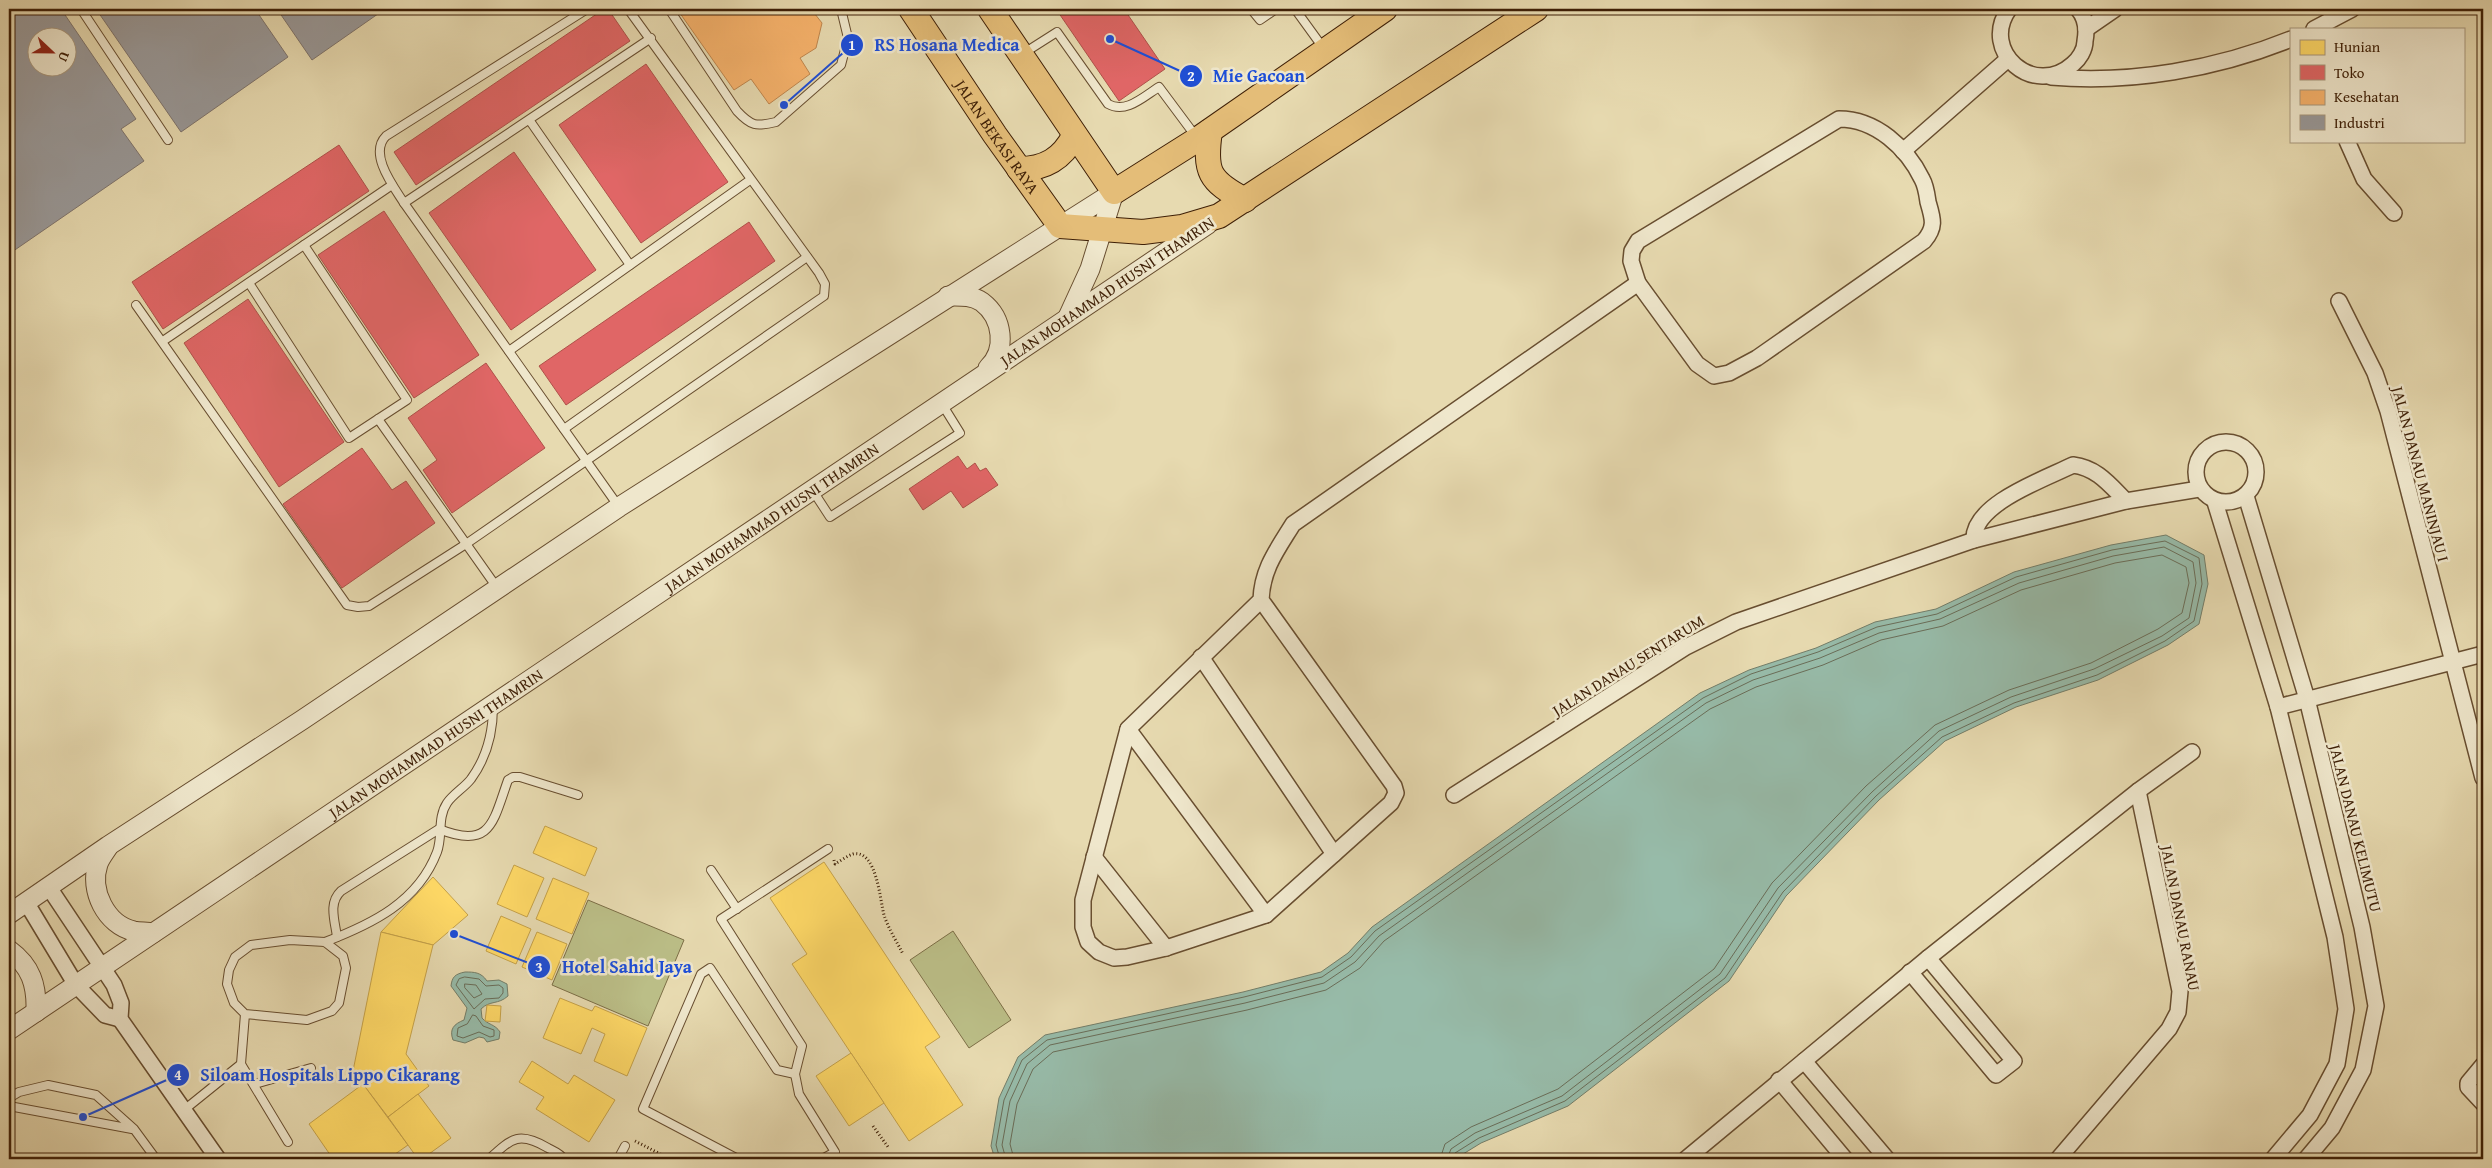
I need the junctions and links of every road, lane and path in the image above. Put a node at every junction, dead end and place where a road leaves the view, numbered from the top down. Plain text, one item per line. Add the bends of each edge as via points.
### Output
1 (81, 9) edge
2 (587, 9) edge
3 (628, 9) edge
4 (669, 9) edge
5 (842, 9) edge
6 (911, 9) edge
7 (990, 9) edge
8 (1252, 9) edge
9 (1276, 9) edge
10 (1295, 9) edge
11 (1536, 9) edge
12 (2009, 9) edge
13 (2078, 9) edge
14 (2116, 9) edge
15 (2352, 9) edge
16 (1375, 11) edge
17 (2333, 24) edge
18 (2318, 28) edge
19 (2086, 29) junction
20 (651, 38) junction
21 (2290, 39) edge
22 (1325, 51) junction
23 (1020, 56) junction
24 (2008, 59) junction
25 (2051, 77) junction
26 (530, 121) junction
27 (1204, 135) junction
28 (1074, 136) junction
29 (168, 140) dead end
30 (2347, 142) edge
31 (1903, 151) junction
32 (1019, 169) junction
33 (750, 180) junction
34 (392, 185) junction
35 (1114, 192) junction
36 (1245, 200) junction
37 (404, 203) junction
38 (2394, 213) dead end
39 (1220, 216) junction
40 (1060, 226) junction
41 (1103, 231) junction
42 (304, 245) junction
43 (807, 257) junction
44 (630, 265) junction
45 (249, 283) junction
46 (1638, 283) junction
47 (948, 296) junction
48 (2339, 302) dead end
49 (136, 305) dead end
50 (1068, 318) junction
51 (163, 341) junction
52 (508, 351) junction
53 (981, 375) junction
54 (940, 402) junction
55 (378, 419) junction
56 (564, 429) junction
57 (586, 460) junction
58 (812, 489) junction
59 (2199, 489) junction
60 (2246, 496) junction
61 (2126, 500) junction
62 (2215, 502) junction
63 (619, 508) junction
64 (1974, 540) junction
65 (466, 544) junction
66 (498, 588) junction
67 (1261, 600) junction
68 (2483, 654) edge
69 (1201, 657) junction
70 (2454, 663) junction
71 (2307, 698) junction
72 (494, 705) junction
73 (2278, 707) junction
74 (1128, 729) junction
75 (2192, 752) dead end
76 (2483, 778) edge
77 (2138, 790) junction
78 (578, 795) dead end
79 (1454, 795) dead end
80 (439, 829) junction
81 (108, 846) junction
82 (828, 849) joint
83 (1334, 854) junction
84 (1094, 857) junction
85 (711, 870) dead end
86 (48, 886) junction
87 (26, 902) junction
88 (737, 909) junction
89 (9, 914) edge
90 (1266, 915) junction
91 (153, 933) junction
92 (337, 938) junction
93 (325, 942) junction
94 (1166, 948) junction
95 (9, 950) edge
96 (902, 954) dead end
97 (1928, 958) junction
98 (104, 968) junction
99 (1910, 972) junction
100 (76, 986) junction
101 (36, 1012) junction
102 (245, 1014) junction
103 (120, 1018) junction
104 (9, 1030) edge
105 (1804, 1061) junction
106 (242, 1064) junction
107 (2483, 1065) edge
108 (311, 1068) dead end
109 (795, 1074) junction
110 (1779, 1080) junction
111 (254, 1084) junction
112 (9, 1098) edge
113 (2483, 1103) edge
114 (9, 1106) edge
115 (184, 1110) junction
116 (874, 1126) dead end
117 (134, 1129) junction
118 (288, 1142) dead end
119 (625, 1146) joint
120 (888, 1147) dead end
121 (9, 1157) edge
122 (20, 1159) edge
123 (156, 1159) edge
124 (218, 1159) edge
125 (489, 1159) edge
126 (564, 1159) edge
127 (618, 1159) edge
128 (670, 1159) edge
129 (738, 1159) edge
130 (822, 1159) edge
131 (1686, 1159) edge
132 (1845, 1159) edge
133 (1887, 1159) edge
134 (2058, 1159) edge
135 (2273, 1159) edge
136 (2306, 1159) edge

1 - 29 lane
2 - 34 lane via 386,136 379,151
3 - 20 lane
4 - 5 lane via 738,111 749,123 762,125 776,122 840,65 848,38
6 - 32 main road, JALAN BEKASI RAYA
7 - 23 main road
8 - 9 lane via 1260,20
10 - 22 lane
11 - 36 main road, JALAN MOHAMMAD HUSNI THAMRIN
12 - 24 street via 2000,30
13 - 19 street
14 - 19 street
15 - 17 street
16 - 22 main road
17 - 18 street
19 - 25 street via 2085,45 2078,60 2066,71
20 - 26 lane
20 - 33 lane
21 - 25 street via 2257,53 2173,72 2106,78
22 - 27 main road
23 - 27 lane via 1057,32 1108,104 1125,108 1159,87
23 - 28 main road
24 - 25 street via 2020,70 2034,76
24 - 31 street
26 - 37 lane
26 - 44 lane
27 - 35 main road
27 - 36 main road via 1209,170 1224,189
28 - 32 main road via 1058,158 1033,169
28 - 35 main road
30 - 38 street via 2364,179
31 - 46 street via 1878,129 1856,119 1839,119 1638,242 1632,251 1631,261
31 - 46 street via 1923,180 1932,232 1825,311 1757,358 1729,373 1714,376 1697,364
32 - 40 main road, JALAN BEKASI RAYA
33 - 43 lane
33 - 44 lane
34 - 37 lane
34 - 42 lane
35 - 40 street
35 - 41 street
36 - 39 main road, JALAN MOHAMMAD HUSNI THAMRIN
37 - 52 lane
39 - 41 main road via 1182,227 1143,232
39 - 50 street, JALAN MOHAMMAD HUSNI THAMRIN
40 - 41 main road
40 - 47 street
41 - 50 street
42 - 45 lane
42 - 55 lane via 408,400
43 - 56 lane
43 - 57 lane via 825,284 824,296
44 - 52 lane
45 - 51 lane
45 - 55 lane via 349,438
46 - 67 street via 1293,524 1272,558 1262,582
47 - 53 street via 965,296 981,302 994,314 1000,330 1000,347 994,363
47 - 63 street
48 - 70 street, JALAN DANAU MANINJAU I via 2375,374 2388,411
49 - 51 lane
50 - 53 street, JALAN MOHAMMAD HUSNI THAMRIN
51 - 65 lane via 347,605 369,606
52 - 56 lane
53 - 54 street, JALAN MOHAMMAD HUSNI THAMRIN
54 - 58 street, JALAN MOHAMMAD HUSNI THAMRIN
54 - 58 lane via 960,433 830,517
55 - 65 lane
56 - 57 lane
57 - 63 lane
57 - 65 lane
58 - 72 street, JALAN MOHAMMAD HUSNI THAMRIN
59 - 60 street via 2194,469 2203,451 2220,441 2240,444 2254,459 2256,479
59 - 61 street, JALAN DANAU SENTARUM
59 - 62 street
60 - 62 street via 2231,503
60 - 71 street, JALAN DANAU KELIMUTU
61 - 64 street, JALAN DANAU SENTARUM
61 - 64 street via 2098,473 2088,467 2073,465 1989,509 1976,528
62 - 73 street
63 - 66 street
64 - 79 street, JALAN DANAU SENTARUM via 1736,622 1686,647
65 - 66 lane
66 - 81 street
67 - 69 street
67 - 83 street via 1394,786 1396,793 1392,803
68 - 70 street
69 - 74 street
69 - 83 street
70 - 71 street
70 - 76 street, JALAN DANAU MANINJAU I
71 - 73 street
71 - 136 street, JALAN DANAU KELIMUTU via 2362,927 2376,1006 2363,1070 2332,1128
72 - 80 lane via 493,730 486,752 471,779 446,804
72 - 91 street, JALAN MOHAMMAD HUSNI THAMRIN
73 - 135 street via 2335,937 2346,1009 2337,1064 2310,1115
74 - 84 street
74 - 90 street
75 - 77 street
77 - 97 street
77 - 134 street, JALAN DANAU RANAU via 2180,991 2178,1012 2169,1029
78 - 80 lane via 513,777 508,780 487,830 473,838 459,837
80 - 92 lane via 438,850 418,886 395,908
80 - 92 lane via 335,896 332,905
81 - 86 street
81 - 91 street via 98,864 95,885 101,905 114,921 133,931
82 - 88 lane
82 - 96 path via 836,864 853,854 867,859 875,873 884,916
83 - 90 street
84 - 94 street
84 - 94 street via 1083,900 1083,927 1088,942 1099,952 1114,958
85 - 88 lane
86 - 87 street
86 - 98 street
87 - 89 street
87 - 100 street
88 - 109 lane via 721,919 802,1046
90 - 94 street
91 - 98 street, JALAN MOHAMMAD HUSNI THAMRIN
92 - 93 lane
93 - 102 lane via 290,940 250,945 235,957 227,984 234,1003
93 - 102 lane via 343,956 346,968 339,1003 332,1012 307,1020
95 - 101 street via 21,959 31,975 36,993
97 - 99 street
97 - 99 street via 2014,1061 1996,1076
98 - 100 street, JALAN MOHAMMAD HUSNI THAMRIN
98 - 103 street via 121,1003
99 - 105 street
100 - 101 street, JALAN MOHAMMAD HUSNI THAMRIN
100 - 103 street via 106,1014
101 - 104 street, JALAN MOHAMMAD HUSNI THAMRIN
102 - 106 lane
103 - 115 street
105 - 110 street
105 - 133 street
106 - 111 lane
106 - 115 lane
107 - 113 street via 2468,1087
108 - 111 lane
109 - 129 lane via 777,1070 710,968 701,974 643,1109
109 - 130 lane via 799,1094 834,1152
110 - 131 street
110 - 132 street
111 - 118 lane
112 - 117 lane via 19,1092 48,1085 96,1095
114 - 117 lane
115 - 124 street
116 - 120 path
117 - 123 lane
119 - 127 lane
119 - 128 path via 634,1140
121 - 122 lane
125 - 126 lane via 503,1145 519,1138 530,1138

